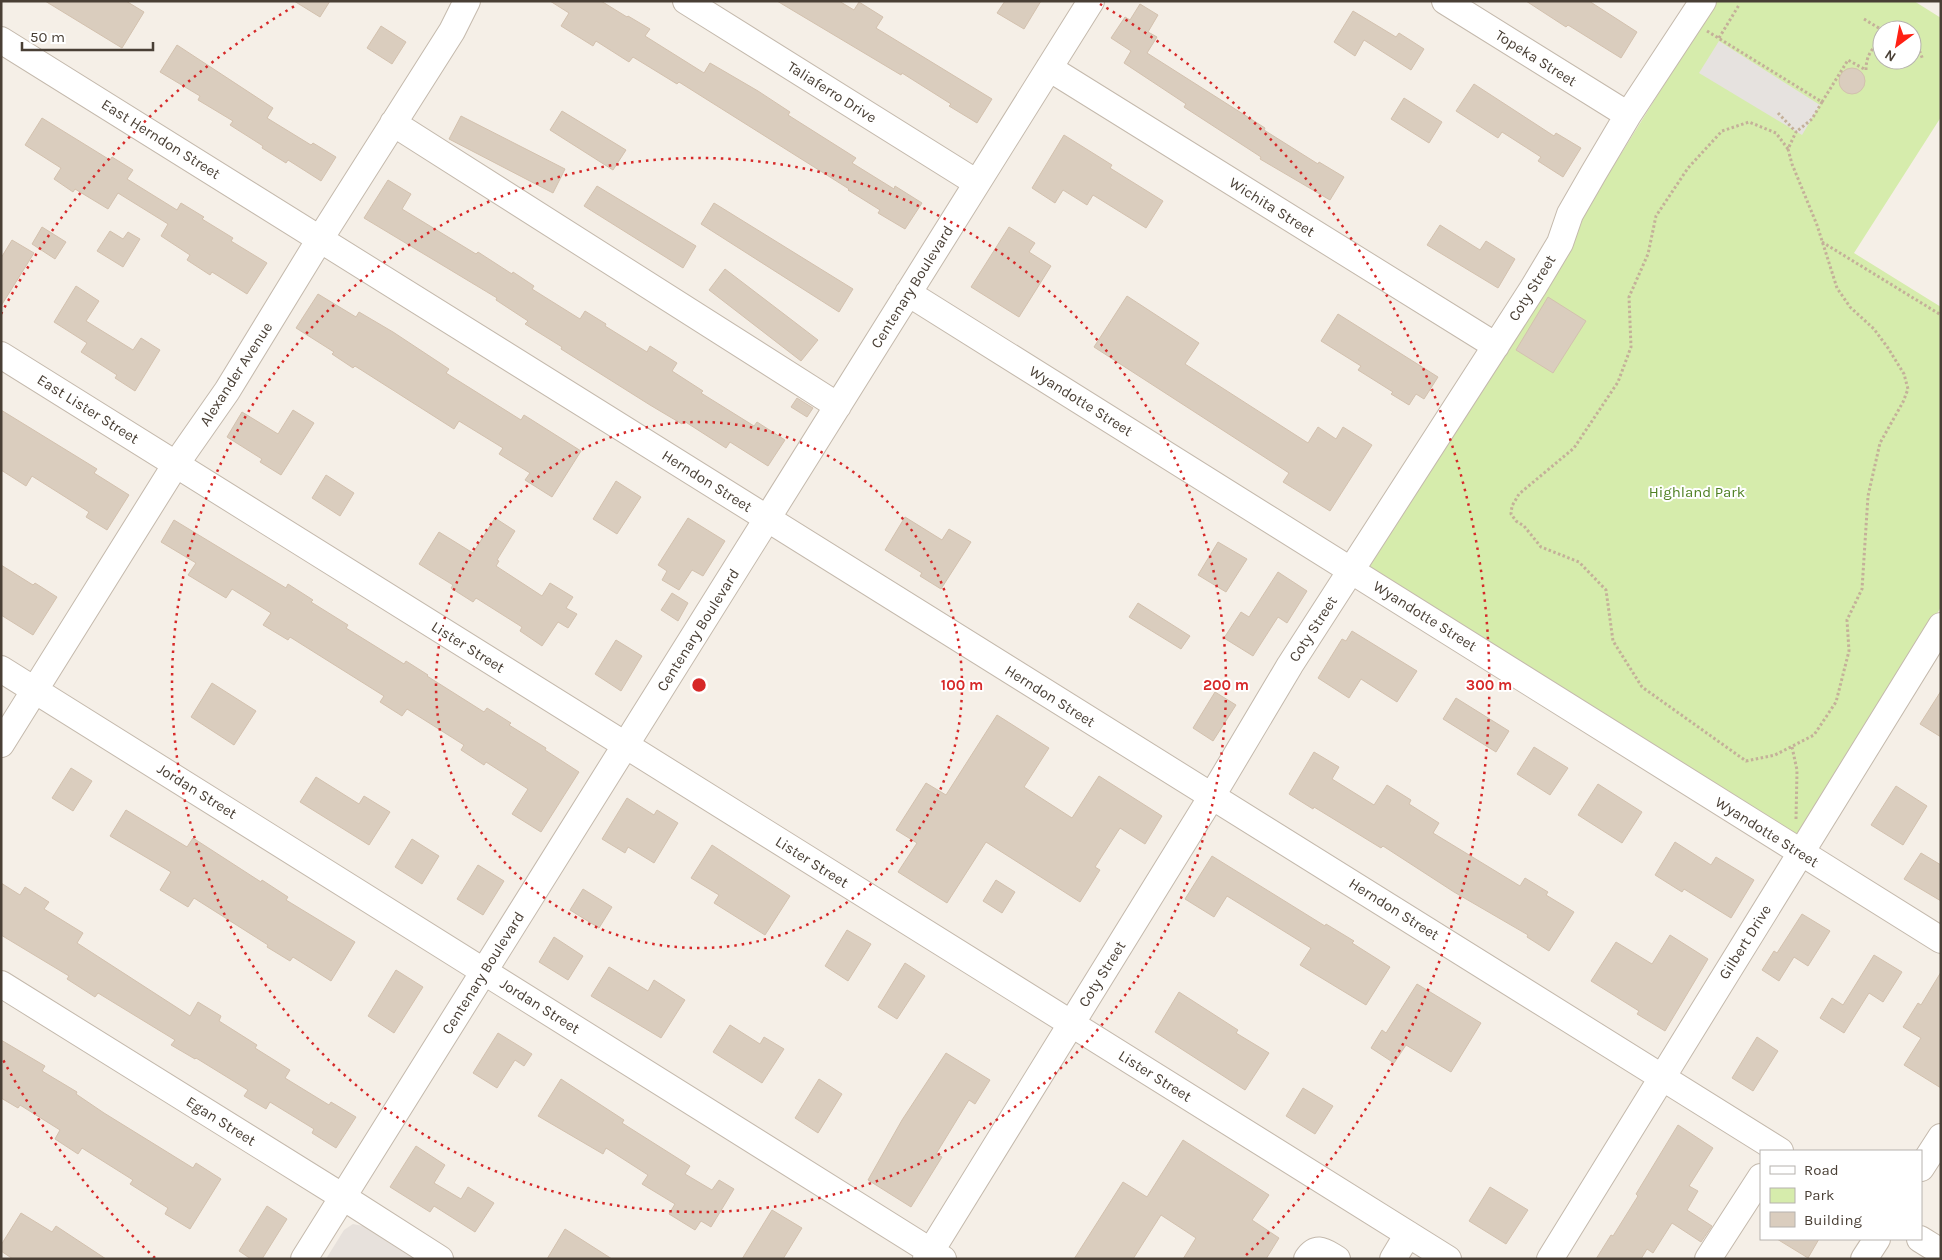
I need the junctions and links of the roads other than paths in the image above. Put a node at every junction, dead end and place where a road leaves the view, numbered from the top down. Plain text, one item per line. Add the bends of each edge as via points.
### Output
1 (686, 1) edge
2 (1090, 1) edge
3 (1445, 1) edge
4 (459, 4) edge
5 (1696, 12) edge
6 (1, 40) edge
7 (1049, 68) junction
8 (1628, 115) junction
9 (393, 123) junction
10 (977, 183) junction
11 (320, 239) junction
12 (908, 293) junction
13 (1496, 346) junction
14 (1, 355) edge
15 (838, 406) junction
16 (176, 464) junction
17 (768, 520) junction
18 (1351, 570) junction
19 (1941, 627) edge
20 (1, 669) edge
21 (34, 690) junction
22 (1, 744) edge
23 (626, 746) junction
24 (1212, 796) junction
25 (1801, 853) junction
26 (1941, 940) edge
27 (484, 971) junction
28 (1, 984) edge
29 (1071, 1024) junction
30 (1662, 1077) junction
31 (1941, 1136) edge
32 (1775, 1150) edge
33 (1922, 1166) edge
34 (1760, 1179) edge
35 (343, 1196) junction
36 (1408, 1234) junction
37 (1876, 1240) edge
38 (1922, 1240) edge
39 (1941, 1252) edge
40 (933, 1256) edge
41 (304, 1259) edge
42 (440, 1259) edge
43 (1308, 1259) edge
44 (1337, 1259) edge
45 (1393, 1259) edge
46 (1448, 1259) edge
47 (1550, 1259) edge
48 (1708, 1259) edge
49 (1864, 1259) edge

1 - 10 street, Taliaferro Drive
2 - 7 street, Centenary Boulevard
3 - 8 street, Topeka Street
4 - 9 street, Alexander Avenue via 452,31
5 - 8 street, Coty Street
6 - 11 street, East Herndon Street
7 - 10 street, Centenary Boulevard
7 - 13 street, Wichita Street
8 - 13 street, Coty Street via 1570,214 1560,243
9 - 11 street, Alexander Avenue
9 - 15 street
10 - 12 street, Centenary Boulevard
11 - 16 street, Alexander Avenue via 227,391
11 - 17 street, Herndon Street
12 - 15 street, Centenary Boulevard
12 - 18 street, Wyandotte Street
13 - 18 street, Coty Street
14 - 16 street, East Lister Street
15 - 17 street, Centenary Boulevard
16 - 21 street, Alexander Avenue
16 - 23 street, Lister Street
17 - 23 street, Centenary Boulevard
17 - 24 street, Herndon Street
18 - 24 street, Coty Street via 1290,664
18 - 25 street, Wyandotte Street
19 - 25 street, Gilbert Drive
20 - 21 street, Jordan Street
21 - 22 street, Alexander Avenue
21 - 27 street, Jordan Street
23 - 27 street, Centenary Boulevard
23 - 29 street, Lister Street
24 - 29 street, Coty Street
24 - 30 street, Herndon Street
25 - 26 street, Wyandotte Street
25 - 30 street, Gilbert Drive
27 - 35 street, Centenary Boulevard
27 - 40 street, Jordan Street
28 - 35 street, Egan Street
29 - 36 street, Lister Street
29 - 40 street, Coty Street
30 - 32 street, Herndon Street
30 - 47 street, Gilbert Drive
31 - 33 street
34 - 48 street
35 - 41 street, Centenary Boulevard
35 - 42 street, Egan Street
36 - 45 street
36 - 46 street, Lister Street
37 - 49 street
38 - 39 street
43 - 44 street via 1317,1249

